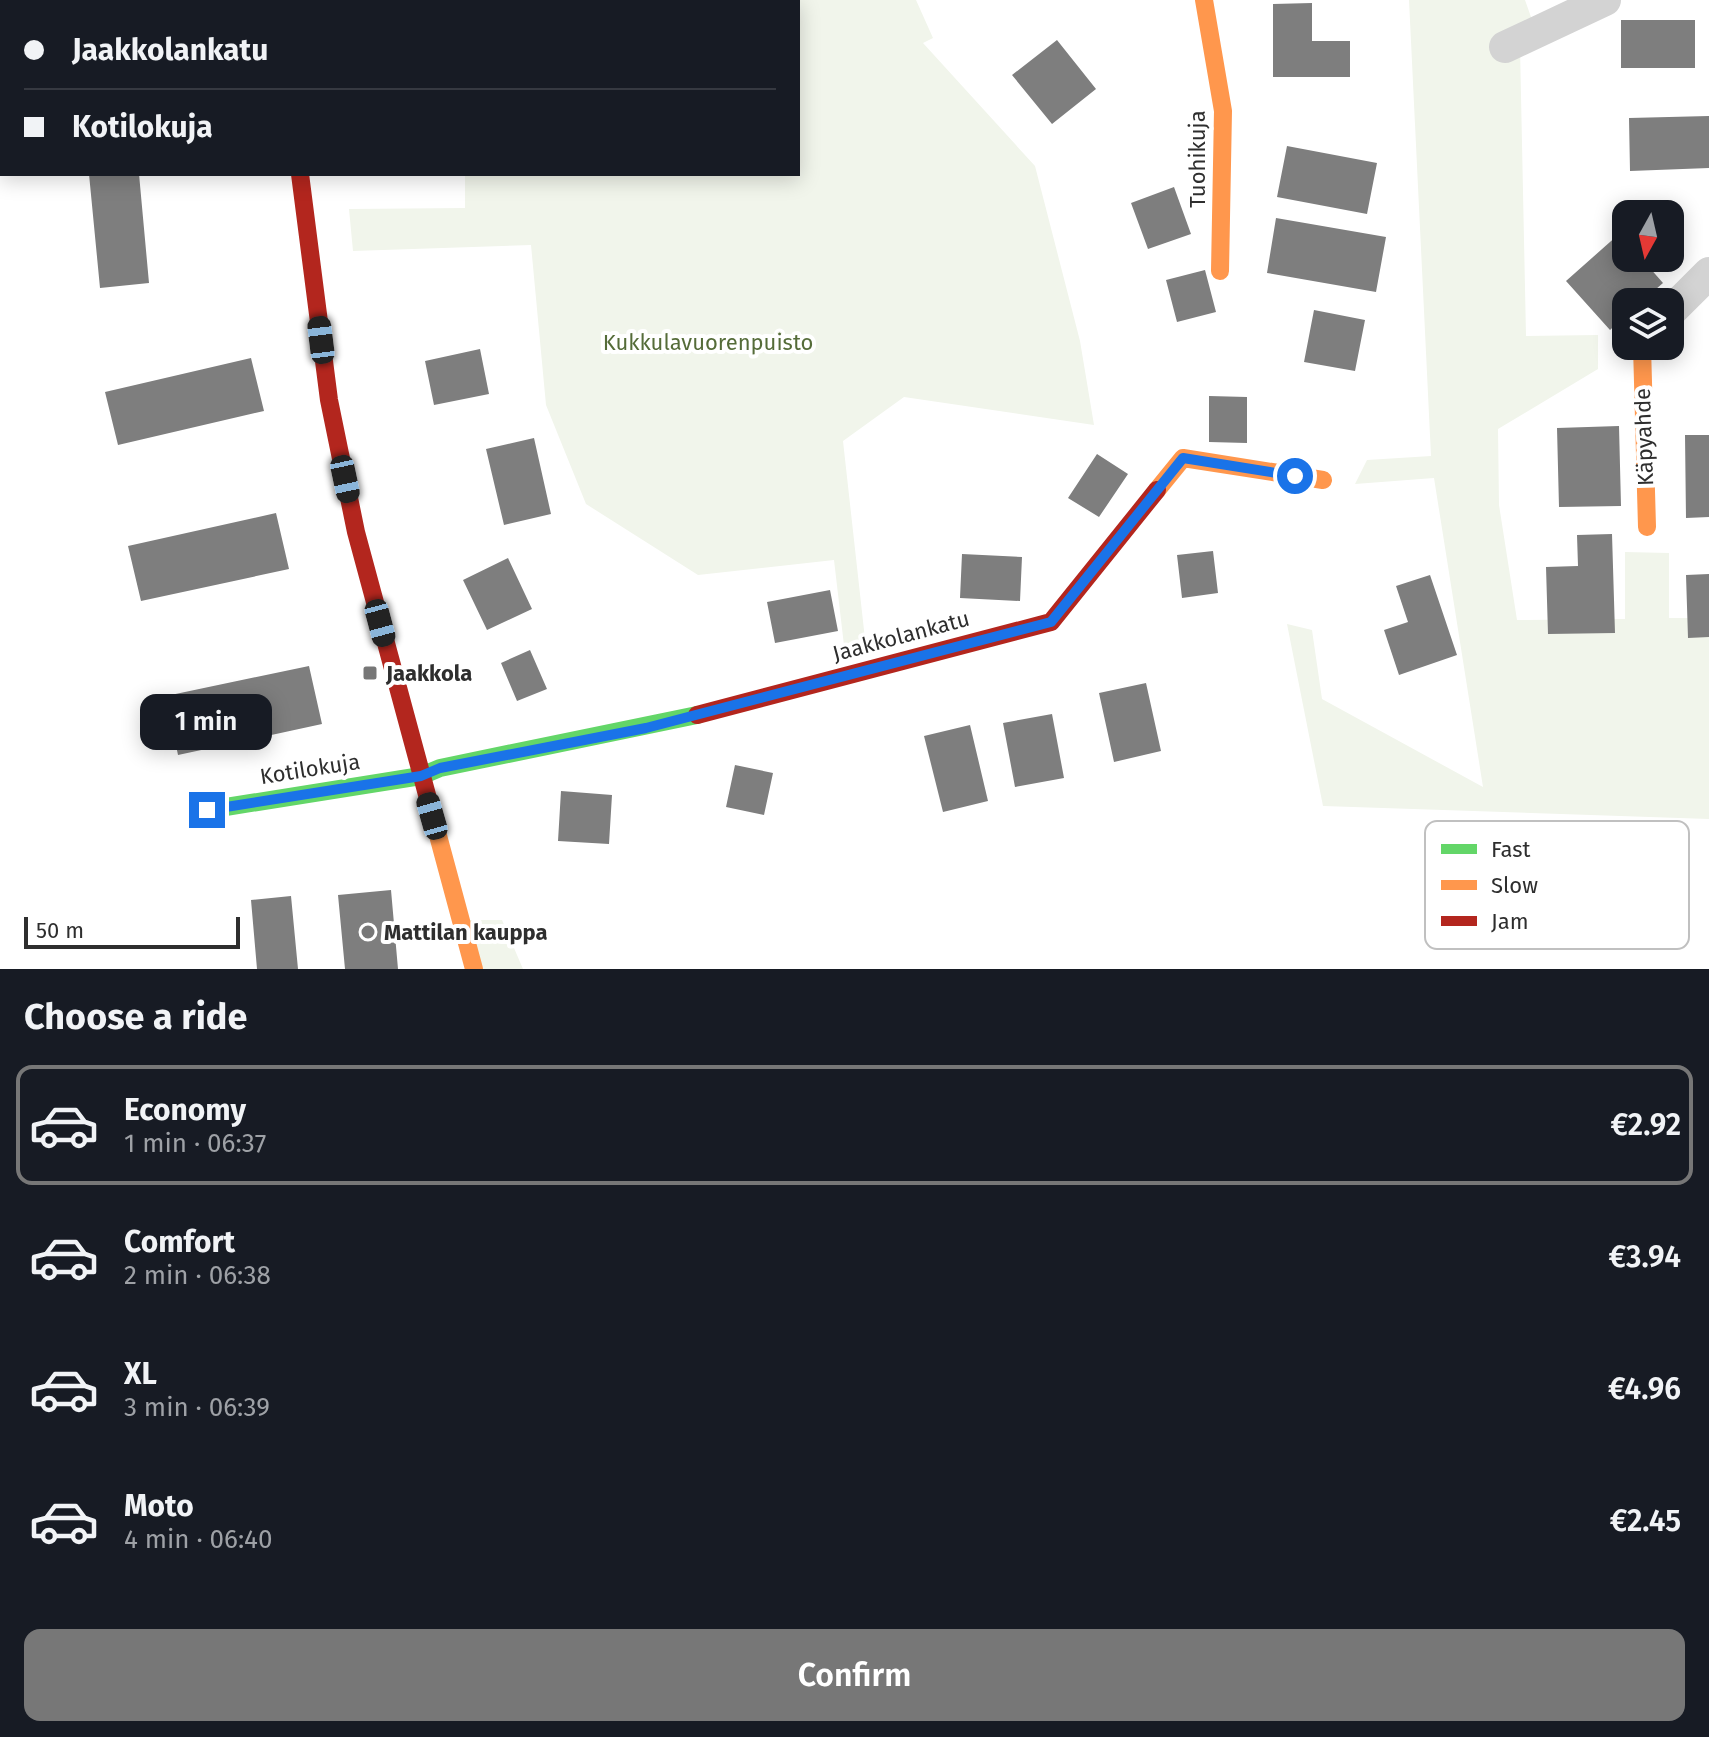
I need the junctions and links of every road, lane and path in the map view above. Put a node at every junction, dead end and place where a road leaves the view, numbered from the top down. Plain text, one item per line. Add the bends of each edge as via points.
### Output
1 (1204, 0) edge
2 (1605, 0) edge
3 (1505, 47) dead end
4 (300, 176) edge
5 (1220, 271) dead end
6 (1709, 273) edge
7 (1684, 298) edge
8 (1642, 360) edge
9 (1323, 480) dead end
10 (1647, 527) dead end
11 (421, 776) junction
12 (207, 810) dead end
13 (474, 969) edge

1 - 5 street, Tuohikuja via 1223,111
2 - 3 street
4 - 11 street via 329,400 356,532
6 - 7 street
8 - 10 street, Käpyahde
9 - 11 street, Jaakkolankatu via 1183,458 1051,622 646,728
11 - 12 street, Kotilokuja
11 - 13 street

